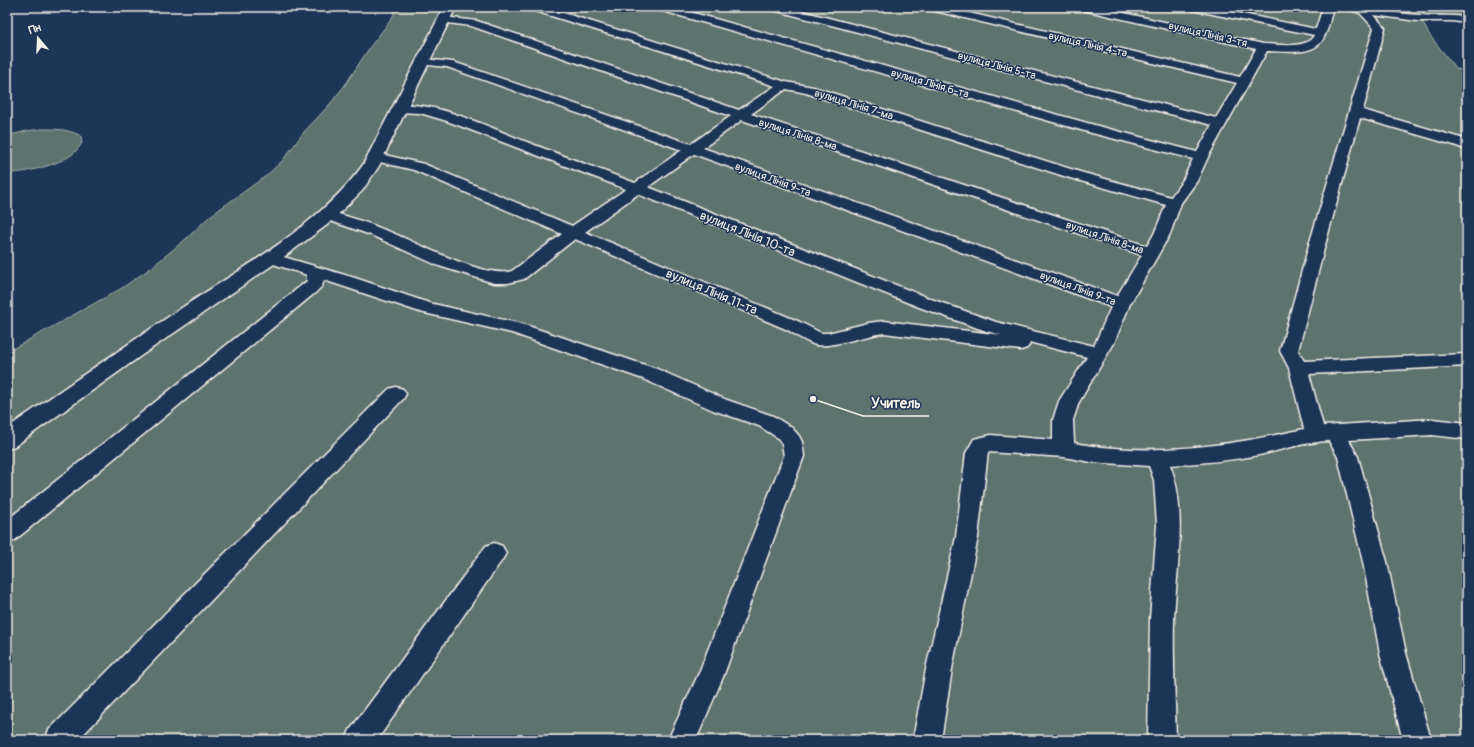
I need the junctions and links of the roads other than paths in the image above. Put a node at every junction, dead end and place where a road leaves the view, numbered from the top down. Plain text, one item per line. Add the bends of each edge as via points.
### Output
1 (533, 7) edge
2 (660, 7) edge
3 (774, 7) edge
4 (932, 7) edge
5 (1083, 7) edge
6 (1193, 7) edge
7 (1328, 7) edge
8 (1358, 9) edge
9 (447, 13) edge
10 (1467, 20) edge
11 (1319, 33) junction
12 (1263, 47) junction
13 (423, 62) junction
14 (1244, 81) junction
15 (784, 84) junction
16 (400, 109) junction
17 (1355, 112) junction
18 (740, 115) junction
19 (1220, 123) junction
20 (1467, 146) edge
21 (692, 149) junction
22 (376, 157) junction
23 (1201, 157) junction
24 (636, 188) junction
25 (1174, 203) junction
26 (328, 215) junction
27 (573, 233) junction
28 (1151, 253) junction
29 (270, 258) junction
30 (315, 273) junction
31 (1121, 304) junction
32 (1062, 344) junction
33 (1098, 353) junction
34 (1467, 360) edge
35 (1298, 368) junction
36 (396, 394) dead end
37 (1467, 431) edge
38 (1325, 434) junction
39 (7, 440) edge
40 (1064, 449) junction
41 (1156, 458) junction
42 (7, 532) edge
43 (494, 553) dead end
44 (59, 740) edge
45 (360, 740) edge
46 (682, 740) edge
47 (927, 740) edge
48 (1162, 740) edge
49 (1417, 740) edge

1 - 15 lane, вулиця Лінія 7-ма
2 - 23 lane, вулиця Лінія 6-та
3 - 19 lane, вулиця Лінія 5-та
4 - 14 lane, вулиця Лінія 4-та
5 - 12 lane, вулиця Лінія 3-тя
6 - 11 lane
7 - 11 lane
8 - 10 lane via 1417,18
8 - 17 lane via 1380,28
9 - 13 main road
9 - 18 lane, вулиця Лінія 8-ма
11 - 12 lane, вулиця Лінія 3-тя via 1319,39 1312,46
12 - 14 lane
13 - 16 main road
13 - 21 lane, вулиця Лінія 9-та via 449,64
14 - 19 lane
15 - 18 lane
15 - 25 lane, вулиця Лінія 7-ма via 1075,175
16 - 22 main road
16 - 24 lane, вулиця Лінія 10-та via 421,109 452,118
17 - 20 lane
17 - 35 lane via 1289,351
18 - 21 lane
18 - 28 lane, вулиця Лінія 8-ма
19 - 23 lane
21 - 24 lane
21 - 31 lane, вулиця Лінія 9-та
22 - 26 main road via 356,186
22 - 27 lane, вулиця Лінія 11-та via 419,168
23 - 25 lane via 1190,181
24 - 27 lane
24 - 32 lane, вулиця Лінія 10-та via 925,303 992,327
25 - 28 lane via 1162,234
26 - 27 lane via 377,232 444,262 494,278 518,275
26 - 29 main road
27 - 32 lane, вулиця Лінія 11-та via 794,326 818,339 884,328 1037,346
28 - 31 lane
29 - 30 lane
29 - 39 main road
30 - 42 lane via 316,282 310,289
30 - 46 lane via 426,308 516,328 650,374 720,405 766,421 792,442 794,456 710,677
31 - 33 lane via 1105,343
32 - 33 lane, вулиця Лінія 10-та
33 - 40 lane via 1069,401 1063,420
34 - 35 lane
35 - 38 lane
36 - 44 lane
37 - 38 lane via 1432,427
38 - 41 lane via 1258,447
38 - 49 lane via 1348,457 1375,562 1392,654
40 - 41 lane via 1091,454
40 - 47 lane via 991,443 980,445 976,452 967,537
41 - 48 lane via 1165,480 1168,525 1162,619
43 - 45 lane

